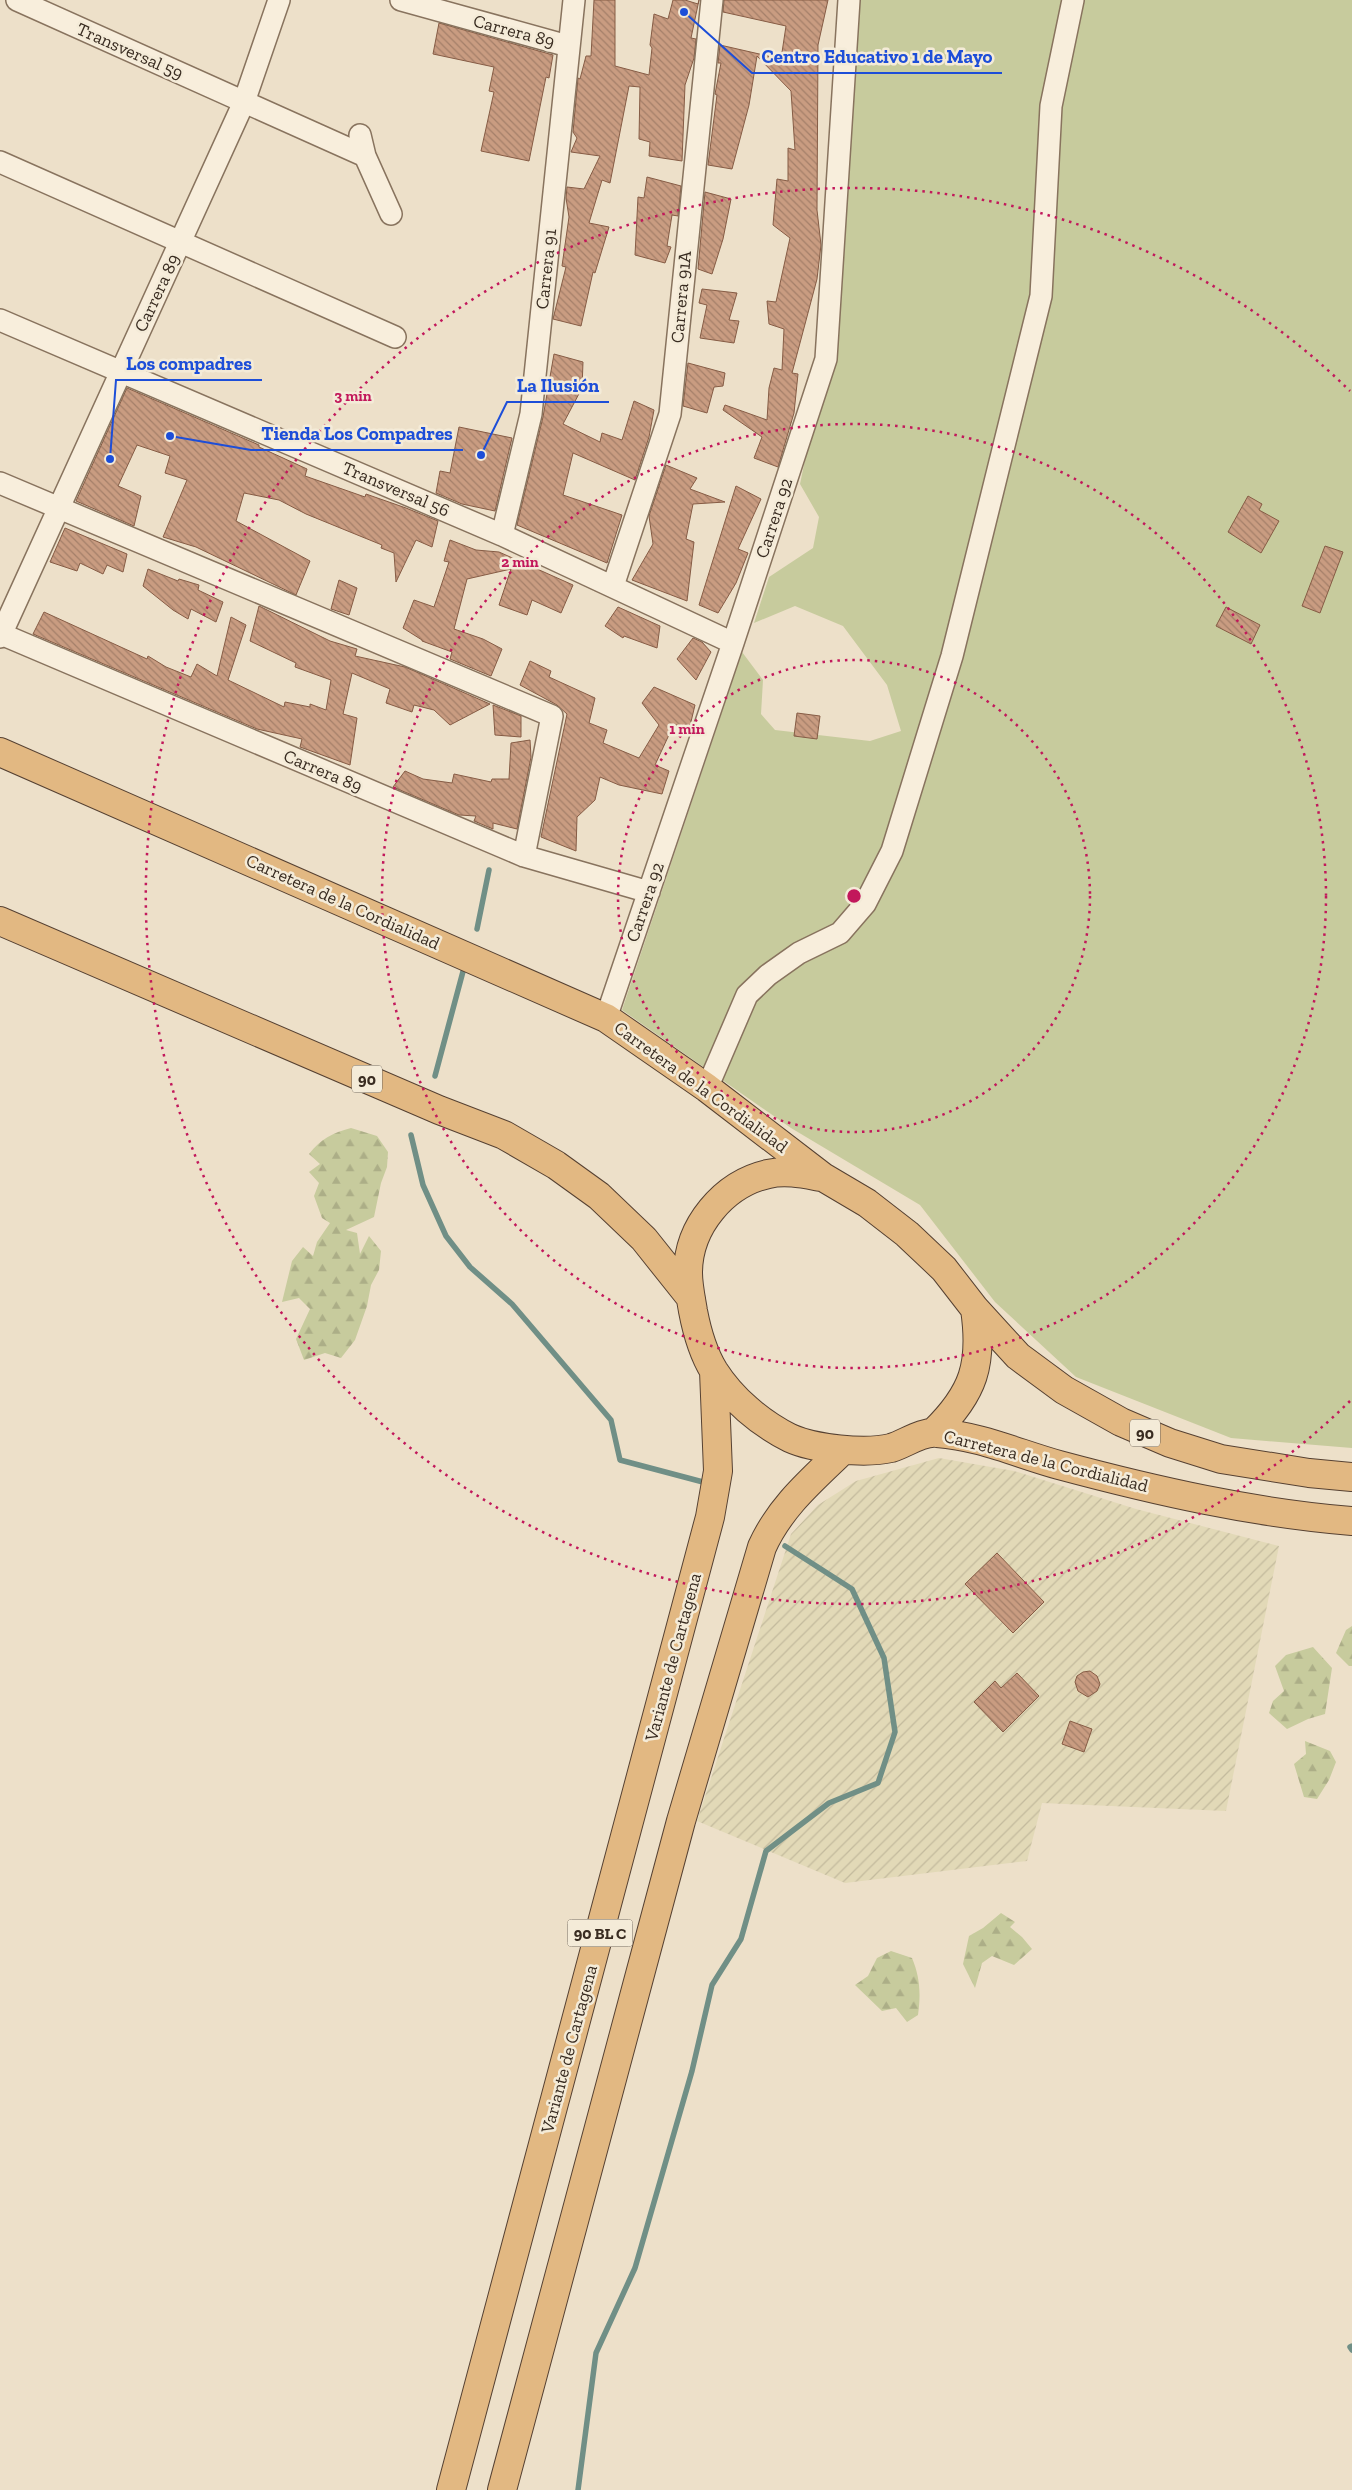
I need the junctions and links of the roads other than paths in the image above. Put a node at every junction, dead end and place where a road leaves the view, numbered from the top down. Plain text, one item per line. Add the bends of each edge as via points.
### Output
1 (16, 0) edge
2 (279, 0) edge
3 (401, 0) edge
4 (574, 0) edge
5 (712, 0) edge
6 (849, 0) edge
7 (1073, 0) edge
8 (568, 46) junction
9 (244, 102) junction
10 (0, 162) edge
11 (391, 214) dead end
12 (180, 242) junction
13 (0, 320) edge
14 (395, 337) dead end
15 (122, 371) junction
16 (0, 483) edge
17 (59, 507) junction
18 (502, 535) junction
19 (613, 586) junction
20 (1, 636) edge
21 (733, 643) junction
22 (0, 752) edge
23 (524, 856) junction
24 (649, 892) junction
25 (0, 921) edge
26 (606, 1018) junction
27 (707, 1088) junction
28 (823, 1177) junction
29 (690, 1298) junction
30 (975, 1309) junction
31 (714, 1371) junction
32 (934, 1432) junction
33 (842, 1451) junction
34 (1352, 1477) edge
35 (1352, 1521) edge
36 (451, 2490) edge
37 (502, 2490) edge

1 - 9 street, Transversal 59
2 - 9 street, Carrera 89
3 - 8 street, Carrera 89
4 - 8 street, Carrera 91
5 - 19 street, Carrera 91A via 670,414
6 - 21 street, Carrera 92 via 826,359
7 - 27 street via 1051,106 1041,296 952,656 892,851 865,904 840,933 799,953 747,995
8 - 18 street, Carrera 91 via 531,414
9 - 11 street via 362,146
9 - 12 street, Carrera 89
10 - 12 street, Carrera 89
12 - 14 street, Carrera 89
12 - 15 street, Carrera 89
13 - 15 street, Transversal 56
15 - 17 street, Carrera 89
15 - 18 street, Transversal 56
16 - 17 street
17 - 20 street, Carrera 89
17 - 23 street via 552,716
18 - 19 street, Transversal 56
19 - 21 street, Transversal 56
20 - 23 street, Carrera 89
21 - 24 street, Carrera 92
22 - 26 highway, Carretera de la Cordialidad
23 - 24 street, Carrera 89
24 - 26 street, Carrera 92
25 - 29 highway, Carretera de la Cordialidad / 90 via 504,1135 556,1165 599,1196 644,1239
26 - 27 highway, Carretera de la Cordialidad
27 - 28 highway, Carretera de la Cordialidad
28 - 29 highway via 796,1172 769,1174 743,1183 721,1198 703,1219 692,1244 688,1271
28 - 30 highway, Carretera de la Cordialidad via 867,1203 907,1234 944,1269
29 - 31 highway, Carretera de la Cordialidad via 698,1336
30 - 32 highway via 979,1336 976,1364 968,1390 953,1413
30 - 34 highway, Carretera de la Cordialidad / 90 via 1018,1356 1064,1390 1121,1422 1170,1443 1221,1459
31 - 33 highway, Carretera de la Cordialidad via 748,1411 792,1439
31 - 36 highway, Variante de Cartagena / 90 BL C via 718,1471 710,1517
32 - 33 highway, Carretera de la Cordialidad via 889,1448
32 - 35 highway, Carretera de la Cordialidad via 971,1438 1058,1465 1206,1501
33 - 37 highway, 90 BL C via 792,1498 778,1516 762,1547 681,1821

